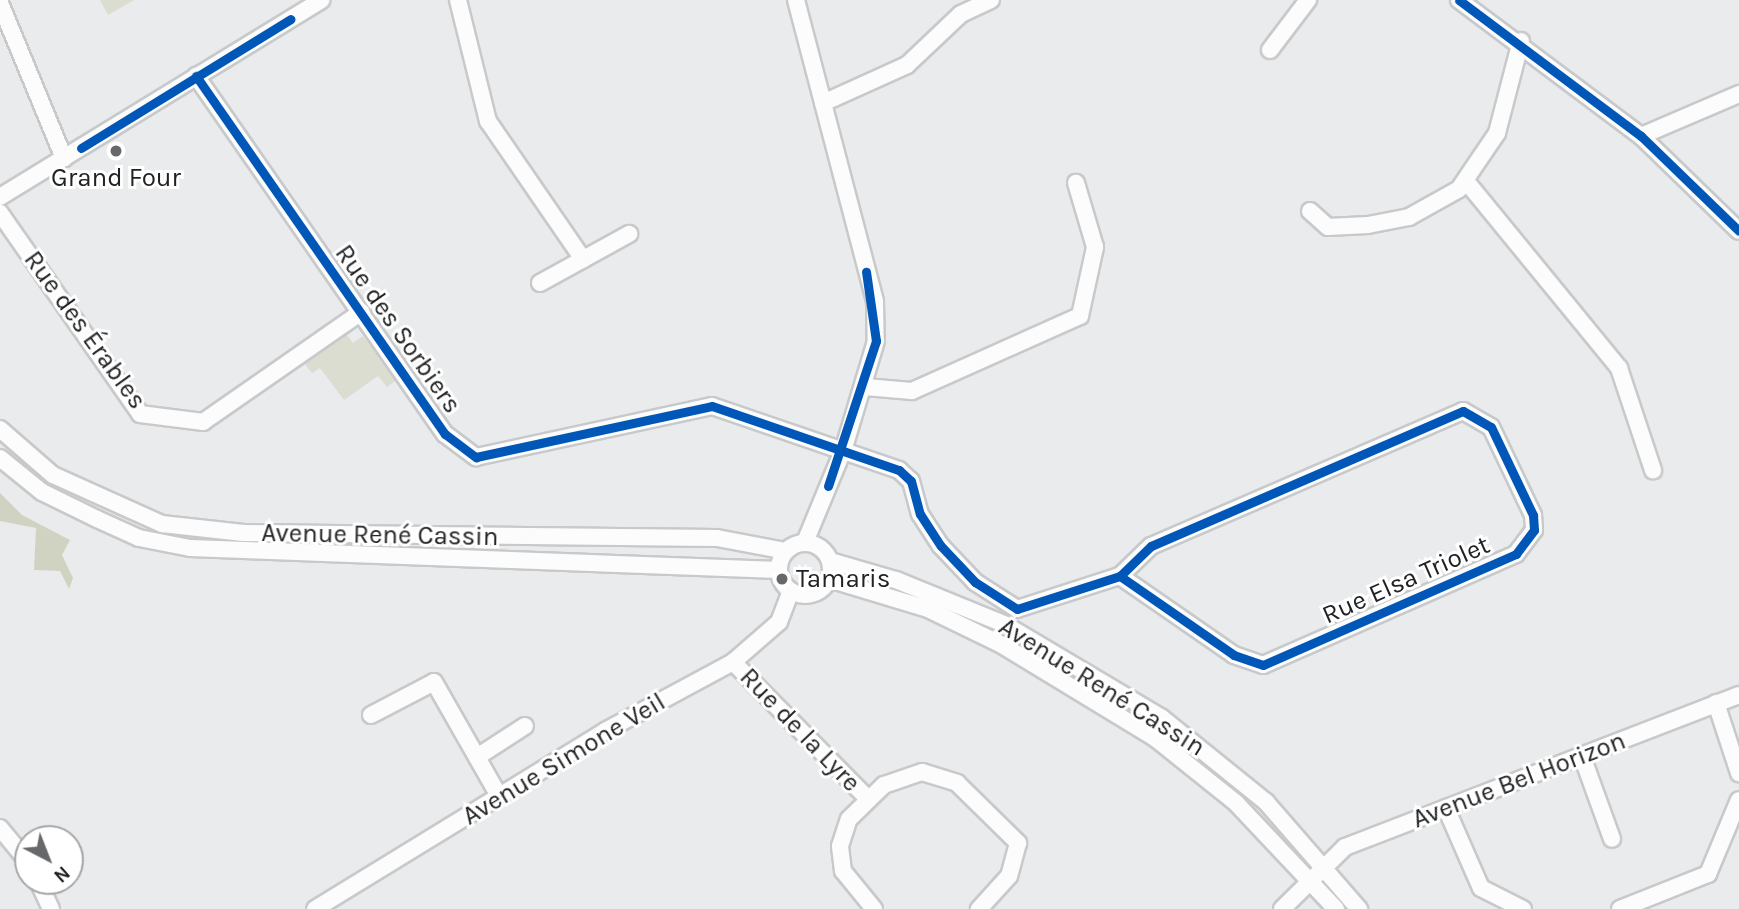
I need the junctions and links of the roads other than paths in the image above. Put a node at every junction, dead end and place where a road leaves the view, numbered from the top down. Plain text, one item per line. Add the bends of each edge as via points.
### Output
1 (458, 0) edge
2 (796, 0) edge
3 (991, 0) edge
4 (1308, 0) edge
5 (1459, 0) edge
6 (311, 2) edge
7 (0, 3) edge
8 (1521, 41) junction
9 (1270, 50) dead end
10 (197, 76) junction
11 (1739, 93) edge
12 (823, 103) junction
13 (1641, 136) junction
14 (64, 158) junction
15 (1466, 181) junction
16 (1076, 183) dead end
17 (0, 197) edge
18 (1310, 211) dead end
19 (0, 213) edge
20 (1739, 231) edge
21 (629, 234) dead end
22 (583, 259) junction
23 (541, 283) dead end
24 (361, 313) junction
25 (865, 387) junction
26 (0, 429) edge
27 (844, 448) junction
28 (0, 458) edge
29 (1653, 470) dead end
30 (804, 542) junction
31 (786, 551) junction
32 (830, 561) junction
33 (779, 570) junction
34 (1120, 576) junction
35 (829, 579) junction
36 (791, 591) junction
37 (733, 662) junction
38 (1739, 695) edge
39 (1716, 703) junction
40 (371, 715) dead end
41 (525, 726) dead end
42 (1582, 756) junction
43 (477, 757) junction
44 (1739, 773) edge
45 (499, 796) junction
46 (866, 797) junction
47 (1739, 800) edge
48 (1446, 808) junction
49 (0, 828) edge
50 (1612, 839) dead end
51 (14, 845) edge
52 (1321, 864) junction
53 (1310, 880) junction
54 (315, 909) edge
55 (874, 909) edge
56 (979, 909) edge
57 (1282, 909) edge
58 (1336, 909) edge
59 (1359, 909) edge
60 (1523, 909) edge
61 (1620, 909) edge

1 - 22 street via 488,121
2 - 12 street
3 - 12 street via 961,14 907,65
4 - 9 street
5 - 8 street
6 - 10 street
7 - 14 street
8 - 13 street
8 - 15 street via 1497,133
10 - 14 street
10 - 24 street, Rue des Sorbiers
11 - 13 street
12 - 25 street via 866,272 876,341
13 - 20 street
14 - 17 street
15 - 18 street via 1409,217 1328,227
15 - 29 street via 1619,368
16 - 25 street via 1096,247 1089,298 1080,316 912,391
19 - 24 street, Rue des Érables via 140,414 203,422
21 - 22 street
22 - 23 street
24 - 27 street, Rue des Sorbiers via 445,434 476,457 712,406
25 - 27 street
26 - 31 street, Avenue René Cassin via 53,475 89,496 173,525 244,533 717,538
27 - 30 street
27 - 34 street, Rue Elsa Triolet via 878,459 911,481 920,514 941,546 975,582 1017,609
28 - 33 street, Avenue René Cassin via 42,492 97,519 139,538 190,548
30 - 31 street
30 - 32 street via 821,547
31 - 33 street
32 - 35 street
32 - 52 street, Avenue René Cassin via 896,580 1006,625 1162,718 1236,774
33 - 36 street
34 - 34 street, Rue Elsa Triolet via 1234,655 1263,665 1516,554 1534,530 1533,515 1491,427 1463,411 1151,546
35 - 36 street via 817,592
35 - 53 street, Avenue René Cassin via 940,615 1154,738 1236,803
36 - 37 street, Avenue Simone Veil via 779,622
37 - 45 street, Avenue Simone Veil
37 - 46 street, Rue de la Lyre
38 - 39 street, Avenue Bel Horizon
39 - 42 street, Avenue Bel Horizon
39 - 44 street
40 - 43 street via 434,682
41 - 43 street
42 - 48 street, Avenue Bel Horizon
42 - 50 street
43 - 45 street
45 - 54 street, Avenue Simone Veil
46 - 55 street, Rue de la Lyre via 849,818 840,846 852,888
46 - 56 street, Rue de la Lyre via 903,775 939,774 957,783 1018,843 1010,876
47 - 61 street via 1708,874
48 - 52 street, Avenue Bel Horizon via 1345,847
48 - 60 street via 1481,888
49 - 51 street
52 - 53 street, Avenue Bel Horizon
52 - 59 street, Avenue René Cassin
53 - 57 street, Avenue Bel Horizon
53 - 58 street, Avenue René Cassin

